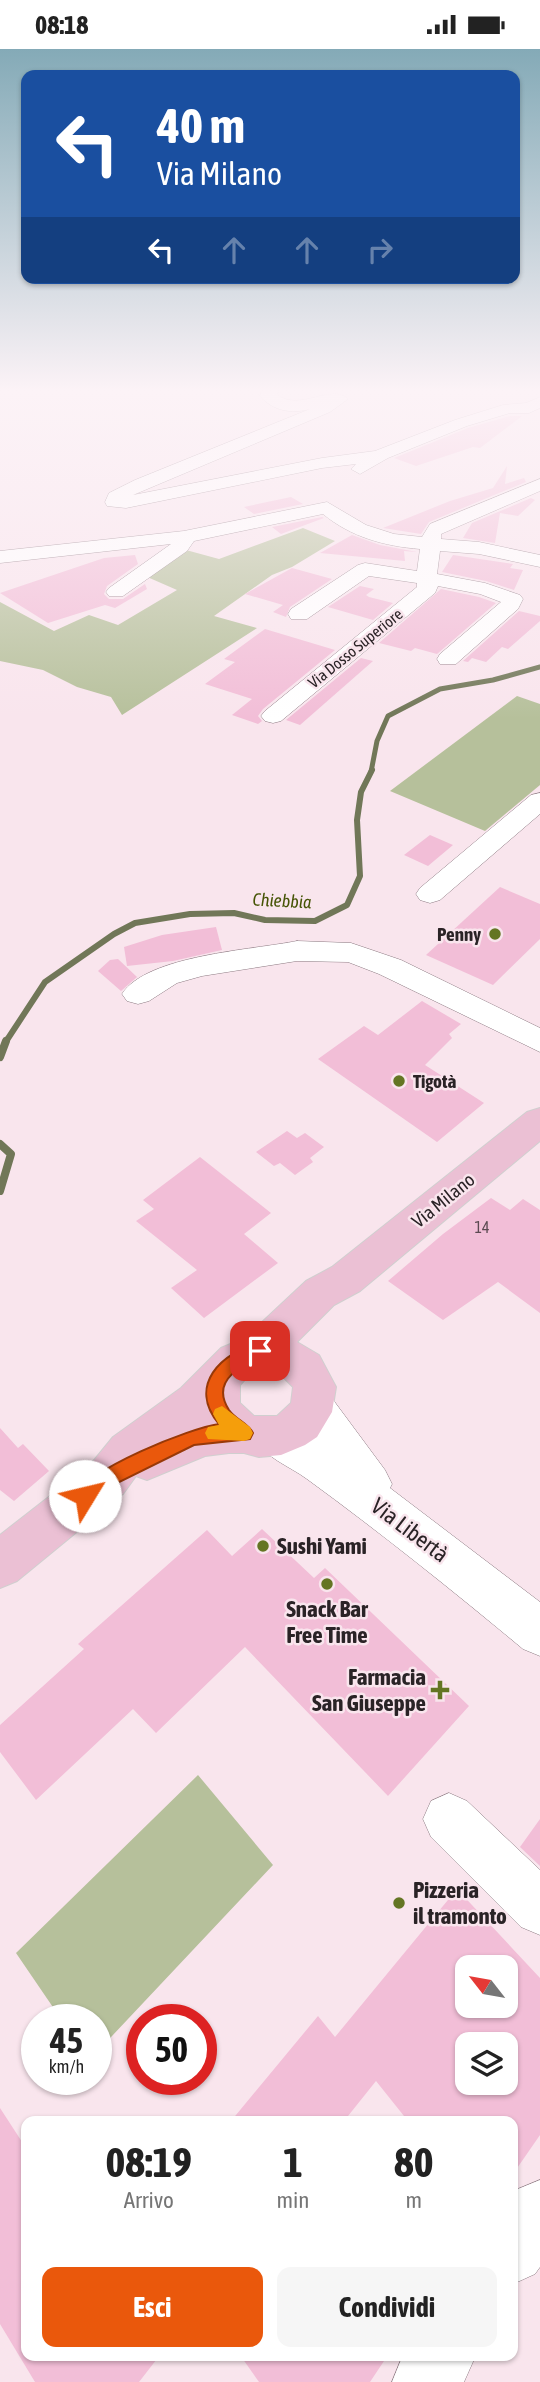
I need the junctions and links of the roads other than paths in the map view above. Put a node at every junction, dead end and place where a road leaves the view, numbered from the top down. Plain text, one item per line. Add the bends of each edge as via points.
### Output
1 (114, 501) edge
2 (133, 501) edge
3 (321, 501) edge
4 (325, 501) edge
5 (501, 501) edge
6 (184, 537) junction
7 (432, 545) junction
8 (0, 557) edge
9 (540, 561) edge
10 (426, 578) junction
11 (116, 592) dead end
12 (299, 614) dead end
13 (449, 659) dead end
14 (273, 716) dead end
15 (540, 801) edge
16 (429, 894) dead end
17 (351, 953) junction
18 (400, 953) dead end
19 (138, 994) dead end
20 (540, 1041) edge
21 (540, 1121) edge
22 (346, 1279) junction
23 (260, 1351) junction
24 (222, 1373) junction
25 (312, 1390) junction
26 (259, 1435) junction
27 (107, 1479) junction
28 (408, 1526) junction
29 (0, 1565) edge
30 (540, 1632) edge
31 (449, 1819) dead end
32 (540, 1908) edge
33 (540, 2211) edge
34 (518, 2244) edge
35 (439, 2361) edge
36 (425, 2382) edge

1 - 2 street
3 - 6 street
4 - 7 street via 342,522 371,535
5 - 7 street via 437,528
6 - 8 street
6 - 11 street via 180,547
7 - 9 street via 471,547
7 - 10 street, Via Dosso Superiore
10 - 12 street via 365,569
10 - 13 street via 513,599
10 - 14 street, Via Dosso Superiore via 428,589
15 - 16 street
17 - 18 street via 372,946 387,946
17 - 19 street via 297,951 200,965 166,977
17 - 20 street via 390,967
21 - 22 main road, Via Milano
22 - 23 main road, Via Milano via 320,1293
22 - 25 main road, Via Milano via 316,1331
23 - 24 main road, Via Milano via 231,1362
23 - 25 main road via 275,1351 302,1364
24 - 26 main road via 216,1386 218,1407 230,1425
24 - 27 main road, Via Milano via 196,1402 129,1451
25 - 26 main road, Via Milano via 299,1426
25 - 28 street via 336,1441
26 - 27 main road, Via Milano via 192,1437
26 - 28 street, Via Libertà via 315,1460
27 - 29 main road, Via Milano
28 - 30 street, Via Libertà
31 - 32 street
33 - 34 street
35 - 36 street

